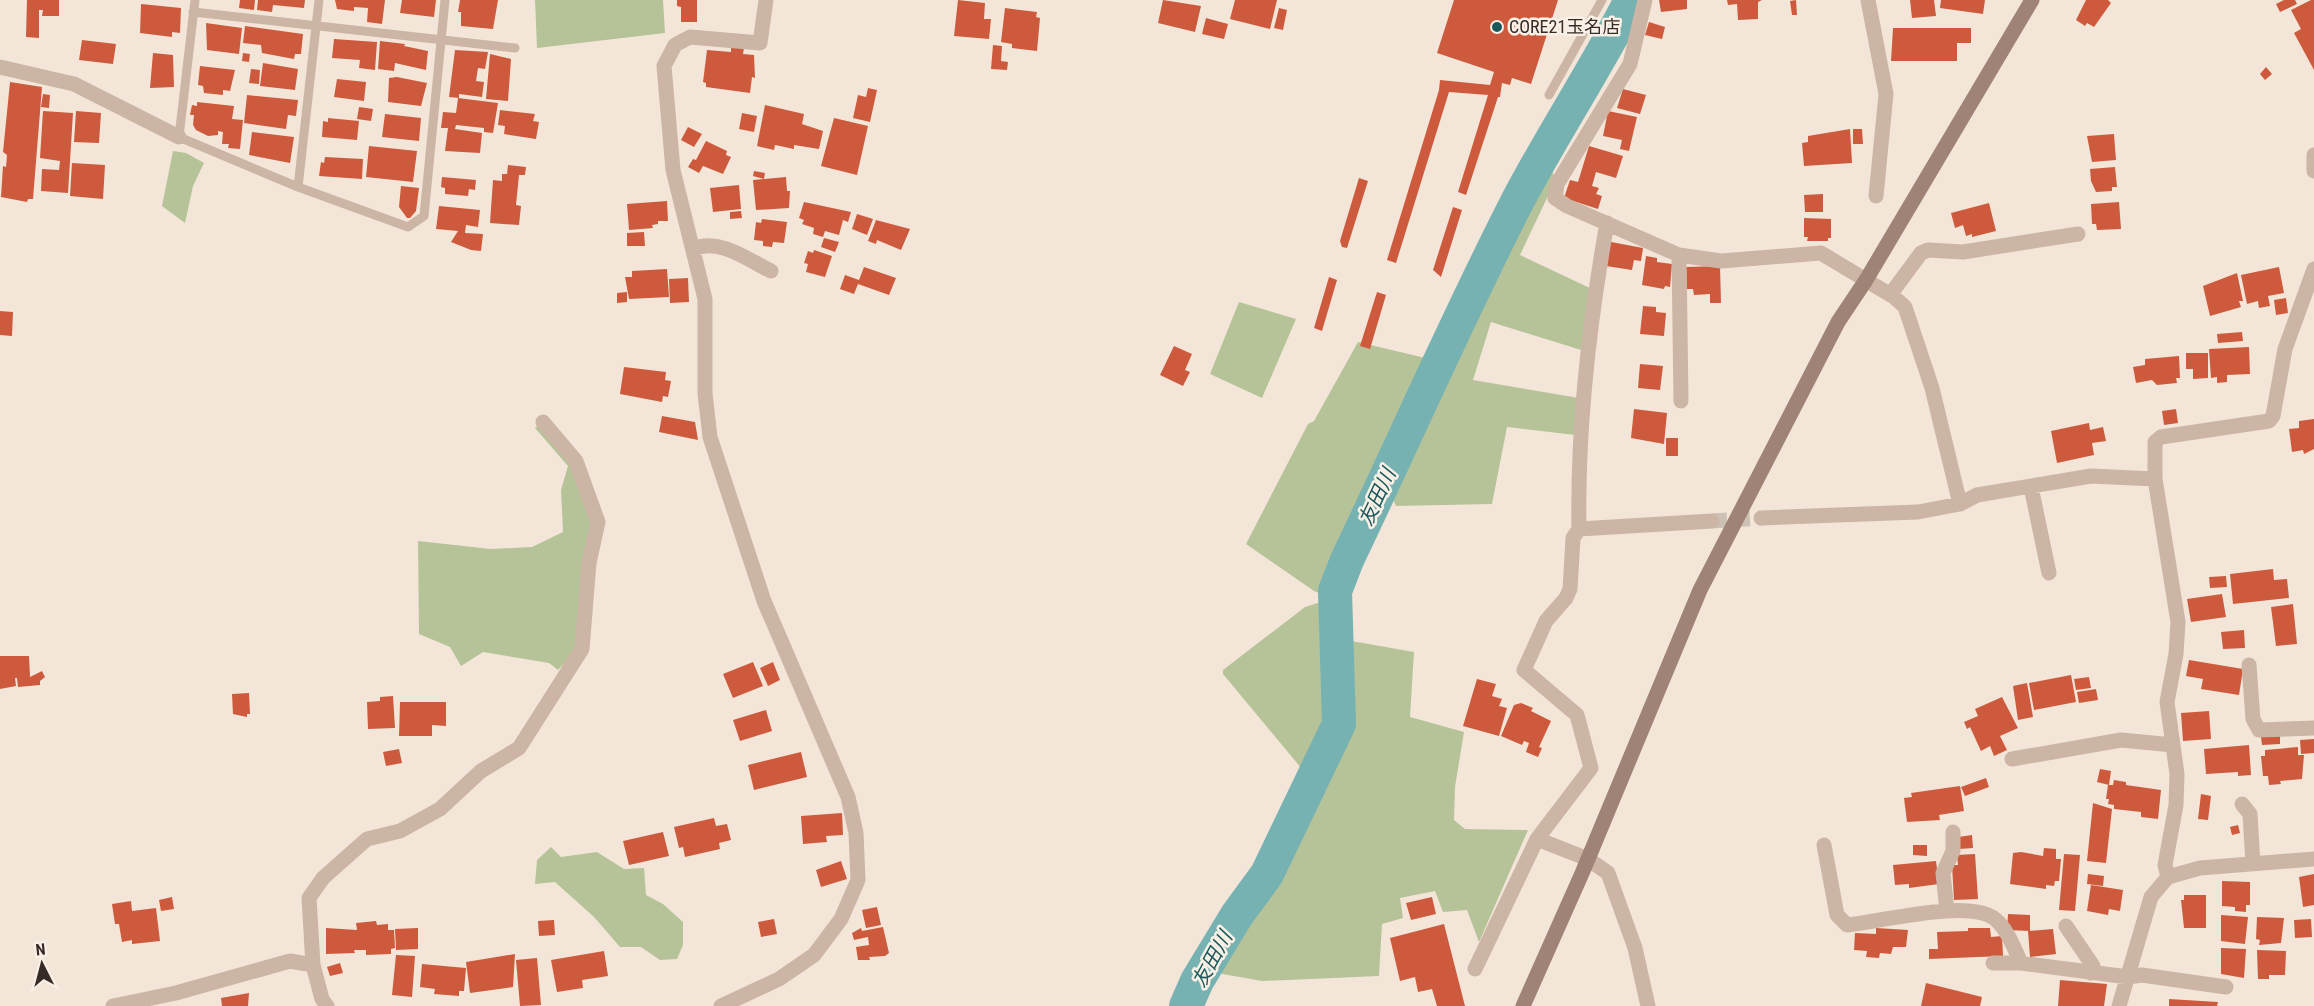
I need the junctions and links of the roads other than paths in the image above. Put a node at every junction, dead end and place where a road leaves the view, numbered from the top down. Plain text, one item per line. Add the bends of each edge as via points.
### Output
1 (195, 0) edge
2 (319, 0) edge
3 (445, 0) edge
4 (766, 0) edge
5 (1602, 0) edge
6 (1645, 0) edge
7 (1868, 0) edge
8 (2032, 0) edge
9 (193, 12) junction
10 (316, 25) junction
11 (441, 39) junction
12 (515, 48) dead end
13 (0, 67) edge
14 (1549, 95) dead end
15 (179, 137) junction
16 (2314, 155) edge
17 (2314, 171) edge
18 (298, 187) junction
19 (1876, 196) dead end
20 (1607, 223) junction
21 (2078, 234) dead end
22 (693, 249) junction
23 (1679, 255) junction
24 (2314, 269) edge
25 (771, 271) dead end
26 (1866, 280) junction
27 (1890, 295) junction
28 (1681, 401) dead end
29 (543, 422) dead end
30 (2155, 479) junction
31 (2031, 487) junction
32 (1960, 504) junction
33 (1761, 518) tunnel mouth
34 (1712, 521) tunnel mouth
35 (1579, 529) junction
36 (2049, 573) dead end
37 (2249, 664) dead end
38 (2314, 728) edge
39 (2173, 745) junction
40 (2012, 759) dead end
41 (2242, 804) dead end
42 (1953, 832) dead end
43 (1537, 839) junction
44 (1824, 844) dead end
45 (1588, 859) junction
46 (2314, 859) edge
47 (2253, 864) junction
48 (2168, 877) junction
49 (1947, 911) junction
50 (2066, 926) dead end
51 (1993, 963) dead end
52 (2021, 963) junction
53 (313, 965) junction
54 (1475, 969) dead end
55 (2091, 973) junction
56 (2128, 977) junction
57 (2226, 987) dead end
58 (113, 1006) edge
59 (327, 1006) edge
60 (721, 1006) edge
61 (1523, 1006) edge
62 (1648, 1006) edge
63 (2119, 1006) edge

1 - 9 lane
2 - 10 lane
3 - 11 lane
4 - 22 street via 760,43 690,37 675,45 664,66 674,170
5 - 14 lane
6 - 20 street via 1630,64 1557,184 1555,198
7 - 19 street via 1886,94
8 - 26 street
9 - 10 lane
9 - 15 lane
10 - 11 lane
10 - 18 lane
11 - 12 lane
11 - 18 lane via 424,216 408,227
13 - 15 street via 74,84
15 - 18 lane
16 - 17 street
20 - 23 street
20 - 35 street via 1596,285 1578,458
21 - 27 street via 1963,252 1928,250 1921,253
22 - 25 street via 715,244
22 - 60 street via 705,299 705,393 710,438 764,601 848,797 856,833 858,880 841,919 814,955 778,980
23 - 26 street via 1721,261 1821,253
23 - 28 street
24 - 30 street via 2285,349 2273,416 2269,421 2161,437 2156,442
26 - 27 street
26 - 45 street via 1838,322 1700,590
27 - 32 street via 1905,308 1932,388
29 - 53 street via 576,461 598,522 589,563 582,649 519,748 482,771 440,808 400,831 367,839 323,878 309,898
30 - 31 street via 2091,477
30 - 39 street via 2178,622 2166,702
31 - 32 street via 1977,495
31 - 36 street
32 - 33 street via 1918,512
34 - 35 street
35 - 43 street via 1573,538 1566,598 1546,621 1524,670 1577,715 1591,768
37 - 38 street via 2253,719 2259,730
39 - 40 street via 2121,740
39 - 48 street via 2176,805 2165,866
41 - 47 street via 2250,814
42 - 49 street via 1953,851 1943,873
43 - 45 street
43 - 54 street
44 - 49 street via 1837,915 1847,925
45 - 61 street
45 - 62 street via 1608,873 1635,948
46 - 47 street
47 - 48 street via 2200,868
48 - 56 street via 2151,897
49 - 52 street via 1971,911 1992,917 2003,927
50 - 55 street via 2093,966
51 - 52 street
52 - 55 street
53 - 58 street via 290,961
53 - 59 street
55 - 56 street
56 - 57 street via 2142,975
56 - 63 street

